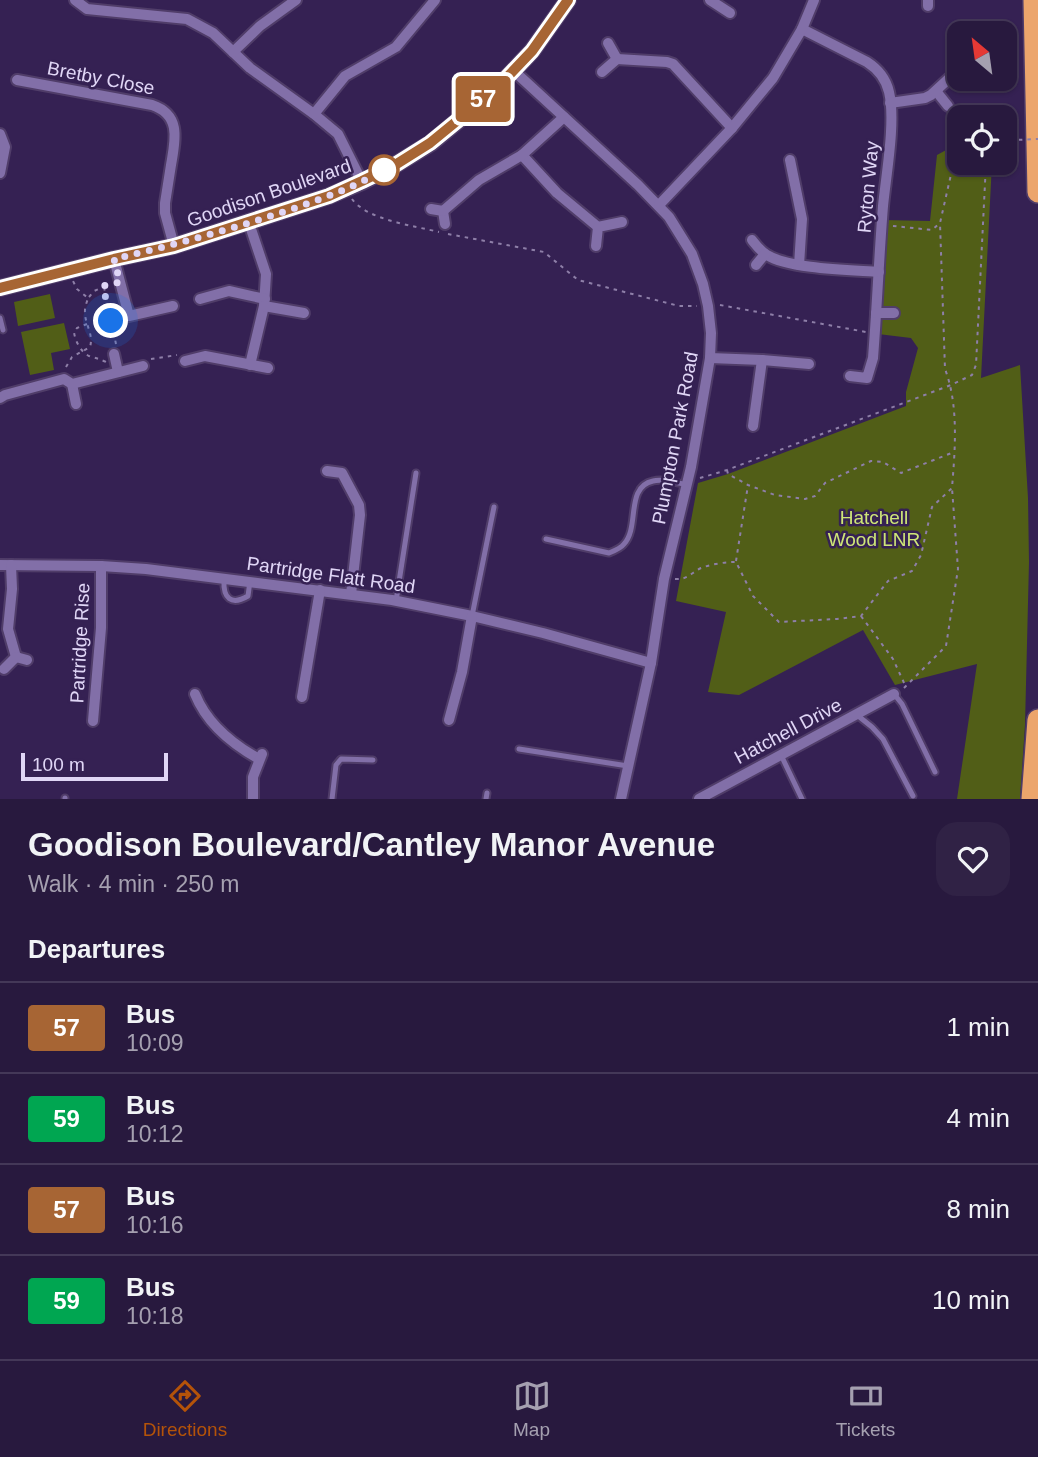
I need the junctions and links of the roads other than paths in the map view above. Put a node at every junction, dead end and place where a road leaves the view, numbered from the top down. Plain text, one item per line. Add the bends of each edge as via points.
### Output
1 (75, 0) edge
2 (296, 0) edge
3 (435, 0) edge
4 (568, 0) edge
5 (710, 0) edge
6 (814, 0) edge
7 (1034, 0) edge
8 (730, 13) dead end
9 (802, 29) junction
10 (608, 43) dead end
11 (233, 52) junction
12 (617, 59) junction
13 (514, 71) junction
14 (603, 72) dead end
15 (17, 80) dead end
16 (947, 81) edge
17 (936, 91) junction
18 (890, 103) junction
19 (947, 105) edge
20 (314, 114) junction
21 (564, 117) junction
22 (732, 128) junction
23 (0, 134) edge
24 (522, 155) junction
25 (790, 160) dead end
26 (0, 173) edge
27 (362, 181) junction
28 (1038, 191) edge
29 (659, 205) junction
30 (431, 209) dead end
31 (443, 211) junction
32 (622, 222) dead end
33 (249, 223) junction
34 (445, 224) dead end
35 (598, 227) junction
36 (752, 240) dead end
37 (174, 246) junction
38 (596, 246) dead end
39 (765, 254) junction
40 (114, 259) junction
41 (756, 265) dead end
42 (799, 265) junction
43 (880, 272) junction
44 (0, 288) edge
45 (200, 299) dead end
46 (265, 303) junction
47 (173, 306) dead end
48 (303, 313) dead end
49 (876, 313) junction
50 (894, 313) dead end
51 (129, 316) junction
52 (0, 318) edge
53 (114, 320) road end
54 (3, 330) dead end
55 (710, 358) junction
56 (762, 360) junction
57 (185, 361) road end
58 (809, 364) dead end
59 (250, 365) junction
60 (143, 366) road end
61 (268, 368) dead end
62 (850, 376) dead end
63 (68, 381) junction
64 (0, 398) edge
65 (76, 404) dead end
66 (753, 426) dead end
67 (327, 471) dead end
68 (416, 473) dead end
69 (688, 482) junction
70 (494, 507) dead end
71 (546, 539) dead end
72 (6, 565) edge
73 (101, 566) junction
74 (224, 578) junction
75 (250, 581) junction
76 (320, 590) junction
77 (351, 594) junction
78 (396, 601) junction
79 (472, 616) junction
80 (651, 663) junction
81 (2, 671) edge
82 (195, 694) dead end
83 (894, 694) joint
84 (302, 697) dead end
85 (856, 715) junction
86 (449, 720) dead end
87 (1038, 720) edge
88 (93, 721) dead end
89 (519, 749) dead end
90 (780, 755) junction
91 (373, 760) dead end
92 (628, 766) junction
93 (935, 772) dead end
94 (913, 796) dead end
95 (253, 799) edge
96 (332, 799) edge
97 (621, 799) edge
98 (699, 799) edge
99 (802, 799) edge
100 (1032, 799) edge

1 - 11 street via 87,9 187,19 213,33
2 - 11 street
3 - 20 street via 396,47 345,76
4 - 13 street, Goodison Boulevard
5 - 8 street
6 - 9 street
7 - 28 highway
9 - 18 street, Ryton Way via 876,68 889,91
9 - 22 street via 774,78
10 - 12 street
11 - 20 street
12 - 14 street
12 - 22 street via 673,64
13 - 21 street, Plumpton Park Road
13 - 27 street, Goodison Boulevard via 430,143
15 - 37 street, Bretby Close via 165,111 176,134 165,203
16 - 17 street
17 - 18 street via 925,98
17 - 19 street
18 - 43 street, Ryton Way
20 - 27 street via 338,134
21 - 24 street
21 - 29 street, Plumpton Park Road
22 - 29 street
23 - 26 street via 5,147
24 - 31 street via 479,180
24 - 35 street
25 - 42 street via 802,219
27 - 33 street, Goodison Boulevard
29 - 55 street, Plumpton Park Road via 680,232 703,284
30 - 31 street
31 - 34 street
32 - 35 street
33 - 37 street, Goodison Boulevard
33 - 46 street via 266,274
35 - 38 street
36 - 39 street
37 - 40 street, Goodison Boulevard
39 - 41 street
39 - 42 street
40 - 44 street, Goodison Boulevard
40 - 51 street
42 - 43 street
43 - 49 street, Ryton Way
45 - 46 street via 229,291
46 - 48 street
46 - 59 street
47 - 51 street
49 - 50 street
49 - 62 street, Ryton Way via 867,378
51 - 53 street
52 - 54 lane
55 - 56 street
55 - 69 street, Plumpton Park Road
56 - 58 street
56 - 66 street
57 - 59 street via 205,356
59 - 61 street
60 - 63 street via 116,364
63 - 64 street via 55,380
63 - 65 street
67 - 77 street via 342,473 359,505
68 - 78 lane
69 - 71 lane via 653,481 637,492 631,530 624,545 610,553
69 - 80 street, Plumpton Park Road via 664,579
70 - 79 lane
72 - 73 street, Partridge Flatt Road
72 - 81 street via 12,589 8,629 22,659
73 - 74 street, Partridge Flatt Road
73 - 88 street, Partridge Rise
74 - 75 street, Partridge Flatt Road
74 - 75 lane via 226,597 238,601 248,596
75 - 76 street, Partridge Flatt Road
76 - 77 street, Partridge Flatt Road
76 - 84 street
77 - 78 street, Partridge Flatt Road
78 - 79 street, Partridge Flatt Road
79 - 80 street, Partridge Flatt Road
79 - 86 street
80 - 92 street, Plumpton Park Road
82 - 95 street via 204,714 225,736 261,757 253,777
83 - 85 street, Hatchell Drive
83 - 93 lane
85 - 90 street, Hatchell Drive
85 - 94 lane via 883,739
87 - 100 highway
89 - 92 lane
90 - 98 street, Hatchell Drive
90 - 99 lane
91 - 96 lane via 338,761
92 - 97 street, Plumpton Park Road

